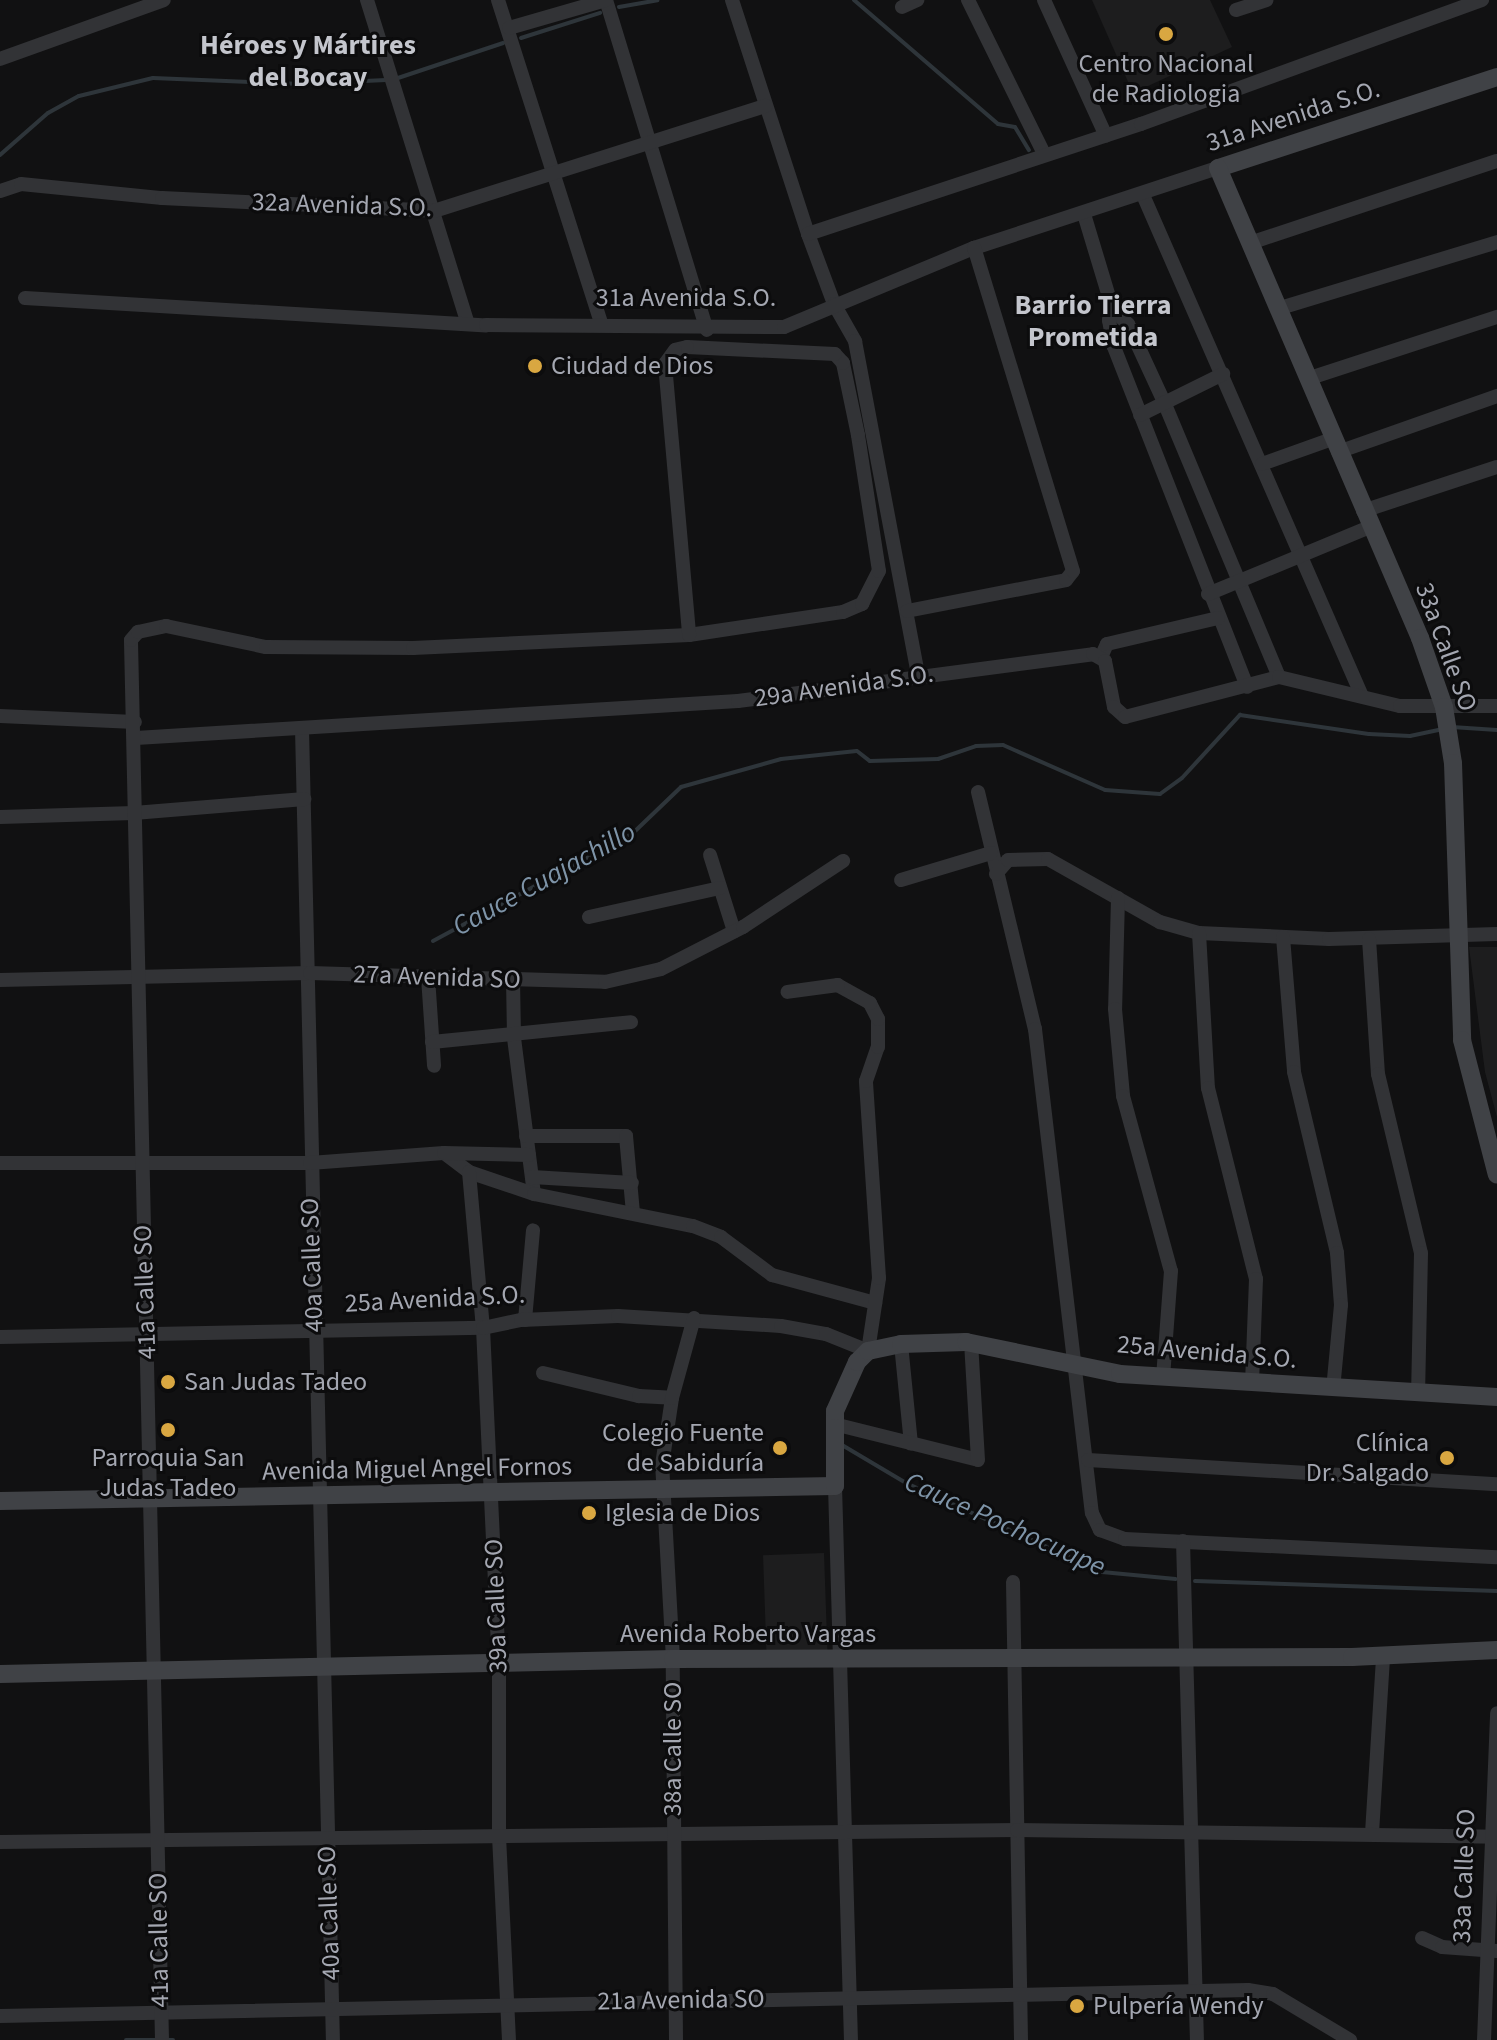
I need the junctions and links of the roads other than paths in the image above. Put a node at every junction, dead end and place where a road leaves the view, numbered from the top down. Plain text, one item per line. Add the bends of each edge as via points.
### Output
1 (163, 0) edge
2 (367, 0) edge
3 (498, 0) edge
4 (606, 0) edge
5 (732, 0) edge
6 (917, 0) edge
7 (968, 0) edge
8 (1044, 0) edge
9 (1266, 0) edge
10 (1482, 0) edge
11 (902, 7) dead end
12 (1236, 10) dead end
13 (509, 28) junction
14 (0, 59) edge
15 (1497, 77) edge
16 (766, 106) junction
17 (1106, 136) junction
18 (653, 142) junction
19 (1044, 154) junction
20 (1497, 161) edge
21 (1218, 168) junction
22 (552, 173) junction
23 (0, 191) edge
24 (1143, 195) junction
25 (434, 211) junction
26 (1084, 214) junction
27 (808, 234) junction
28 (1497, 242) edge
29 (1250, 243) junction
30 (974, 248) junction
31 (25, 298) dead end
32 (834, 304) junction
33 (1277, 309) junction
34 (1113, 310) junction
35 (1497, 317) edge
36 (601, 323) junction
37 (468, 324) junction
38 (707, 330) junction
39 (1223, 374) junction
40 (1307, 379) junction
41 (1497, 396) edge
42 (1164, 402) junction
43 (1140, 415) junction
44 (1335, 445) junction
45 (1262, 464) junction
46 (1497, 467) edge
47 (1367, 519) junction
48 (1299, 553) junction
49 (1238, 580) junction
50 (1208, 594) junction
51 (907, 611) junction
52 (1218, 618) junction
53 (689, 635) junction
54 (1102, 655) junction
55 (918, 674) junction
56 (1279, 677) junction
57 (1247, 687) junction
58 (1362, 696) junction
59 (1497, 706) edge
60 (1445, 711) junction
61 (0, 716) edge
62 (135, 722) junction
63 (302, 729) junction
64 (136, 738) junction
65 (978, 792) dead end
66 (304, 799) junction
67 (134, 813) junction
68 (0, 817) edge
69 (991, 853) junction
70 (710, 855) dead end
71 (843, 861) dead end
72 (996, 874) junction
73 (901, 880) dead end
74 (720, 888) junction
75 (1118, 898) junction
76 (589, 917) dead end
77 (734, 931) junction
78 (1199, 933) junction
79 (1497, 934) edge
80 (1457, 935) junction
81 (1283, 937) junction
82 (1369, 939) junction
83 (310, 973) junction
84 (138, 976) junction
85 (428, 977) junction
86 (513, 979) junction
87 (0, 980) edge
88 (787, 992) dead end
89 (631, 1022) dead end
90 (514, 1038) junction
91 (432, 1042) junction
92 (434, 1066) dead end
93 (526, 1136) junction
94 (444, 1153) junction
95 (529, 1155) junction
96 (0, 1163) edge
97 (141, 1163) junction
98 (310, 1163) junction
99 (469, 1172) junction
100 (1497, 1175) edge
101 (532, 1177) junction
102 (632, 1183) junction
103 (534, 1194) junction
104 (633, 1213) junction
105 (533, 1230) dead end
106 (875, 1303) junction
107 (694, 1318) junction
108 (525, 1320) junction
109 (483, 1328) junction
110 (314, 1330) junction
111 (146, 1333) junction
112 (0, 1337) edge
113 (971, 1342) junction
114 (901, 1344) junction
115 (868, 1351) junction
116 (1077, 1363) junction
117 (543, 1373) dead end
118 (1163, 1378) junction
119 (1252, 1381) junction
120 (1333, 1389) junction
121 (1418, 1394) junction
122 (1497, 1397) edge
123 (672, 1398) junction
124 (834, 1424) junction
125 (911, 1444) junction
126 (1088, 1460) junction
127 (1497, 1484) edge
128 (835, 1486) junction
129 (666, 1491) junction
130 (492, 1494) junction
131 (318, 1496) junction
132 (149, 1498) junction
133 (0, 1501) edge
134 (1183, 1541) junction
135 (1497, 1557) edge
136 (1013, 1582) dead end
137 (1497, 1650) edge
138 (1383, 1656) junction
139 (1014, 1657) junction
140 (1187, 1657) junction
141 (673, 1659) junction
142 (838, 1660) junction
143 (499, 1662) junction
144 (323, 1669) junction
145 (152, 1671) junction
146 (0, 1674) edge
147 (1497, 1713) edge
148 (1017, 1830) junction
149 (1190, 1830) junction
150 (845, 1833) junction
151 (1372, 1833) junction
152 (499, 1836) junction
153 (673, 1837) junction
154 (1494, 1837) edge
155 (327, 1839) junction
156 (158, 1840) junction
157 (0, 1842) edge
158 (1422, 1938) dead end
159 (1492, 1951) edge
160 (1196, 1989) junction
161 (1021, 1992) junction
162 (850, 1996) junction
163 (675, 2000) junction
164 (508, 2002) junction
165 (332, 2007) junction
166 (160, 2012) junction
167 (0, 2016) edge
168 (162, 2034) edge
169 (333, 2040) edge
170 (509, 2040) edge
171 (676, 2040) edge
172 (851, 2040) edge
173 (1021, 2040) edge
174 (1197, 2040) edge
175 (1350, 2040) edge
176 (1484, 2040) edge

1 - 14 street
2 - 25 street
3 - 13 street
4 - 13 street
4 - 18 street
5 - 16 street
6 - 11 street
7 - 19 street
8 - 17 street
9 - 12 street
10 - 17 street
13 - 22 street
15 - 21 street, 31a Avenida S.O.
16 - 18 street, 32a Avenida S.O.
16 - 27 street
17 - 19 street
18 - 22 street, 32a Avenida S.O.
18 - 38 street
19 - 27 street
20 - 29 street
21 - 24 street, 31a Avenida S.O.
21 - 29 street, 33a Calle SO
22 - 25 street, 32a Avenida S.O.
22 - 36 street
23 - 25 street, 32a Avenida S.O. via 21,184 162,198
24 - 26 street, 31a Avenida S.O.
24 - 39 street
25 - 37 street
26 - 30 street, 31a Avenida S.O.
26 - 34 street
27 - 32 street
28 - 33 street
29 - 33 street, 33a Calle SO
30 - 32 street, 31a Avenida S.O.
30 - 51 street via 1067,537 1071,577
31 - 37 street, 31a Avenida S.O.
32 - 38 street, 31a Avenida S.O. via 784,327
32 - 51 street via 855,341
33 - 40 street, 33a Calle SO
34 - 42 street via 1128,324
34 - 43 street via 1112,337
35 - 40 street
36 - 37 street, 31a Avenida S.O.
36 - 38 street, 31a Avenida S.O.
39 - 42 street
39 - 45 street
40 - 44 street, 33a Calle SO
41 - 44 street
42 - 43 street
42 - 49 street
43 - 50 street
44 - 45 street
44 - 47 street, 33a Calle SO
45 - 48 street
46 - 47 street
47 - 48 street
47 - 60 street, 33a Calle SO via 1420,638
48 - 49 street
48 - 58 street
49 - 50 street
49 - 56 street
50 - 52 street
51 - 55 street
52 - 54 street via 1107,644
52 - 57 street
53 - 53 street via 665,364 675,350 687,347 835,354 843,363 878,544 875,586 862,604 843,612
53 - 62 street, 41a Calle SO via 318,649 266,647 166,626 138,632 131,640
54 - 55 street, 29a Avenida S.O.
54 - 57 street via 1114,707 1125,717
55 - 63 street, 29a Avenida S.O. via 738,701
56 - 57 street
56 - 58 street
58 - 60 street
59 - 60 street
60 - 80 street, 33a Calle SO
61 - 62 street
62 - 64 street, 41a Calle SO
63 - 64 street, 29a Avenida S.O.
63 - 66 street, 40a Calle SO
64 - 67 street, 41a Calle SO
65 - 69 street
66 - 67 street
66 - 83 street, 40a Calle SO
67 - 68 street
67 - 84 street, 41a Calle SO
69 - 72 street
69 - 73 street
70 - 74 street
71 - 77 street, 27a Avenida SO
72 - 75 street via 1008,860 1048,859
72 - 116 street via 1035,1029
74 - 76 street
74 - 77 street
75 - 78 street via 1160,922
75 - 118 street via 1115,1009 1123,1096 1171,1271
77 - 86 street, 27a Avenida SO via 661,969 605,982
78 - 81 street
78 - 119 street via 1208,1088 1256,1279
79 - 80 street
80 - 82 street
80 - 100 street, 33a Calle SO via 1462,1040
81 - 82 street
81 - 120 street via 1294,1072 1337,1253 1341,1305
82 - 121 street via 1378,1074 1421,1253
83 - 84 street, 27a Avenida SO
83 - 85 street, 27a Avenida SO
83 - 98 street, 40a Calle SO
84 - 87 street, 27a Avenida SO
84 - 97 street, 41a Calle SO
85 - 86 street, 27a Avenida SO
85 - 91 street
86 - 90 street
88 - 106 street via 838,985 870,1003 878,1019 878,1047 866,1081 877,1208
89 - 90 street
90 - 91 street
90 - 93 street
91 - 92 street
93 - 95 street
93 - 102 street via 626,1136
94 - 95 street
94 - 98 street
94 - 99 street
95 - 101 street
96 - 97 street
97 - 98 street
97 - 111 street, 41a Calle SO
98 - 110 street, 40a Calle SO
99 - 103 street
99 - 109 street, 39a Calle SO
101 - 102 street
101 - 103 street
102 - 104 street
103 - 104 street
104 - 106 street via 721,1237 772,1275
105 - 108 street
106 - 115 street
107 - 108 street, 25a Avenida S.O.
107 - 115 street, 25a Avenida S.O. via 826,1334
107 - 123 street, 38a Calle SO
108 - 109 street, 25a Avenida S.O.
109 - 110 street, 25a Avenida S.O.
109 - 130 street, 39a Calle SO
110 - 111 street, 25a Avenida S.O.
110 - 131 street, 40a Calle SO
111 - 112 street, 25a Avenida S.O.
111 - 132 street, 41a Calle SO
113 - 114 street, 25a Avenida S.O.
113 - 116 street, 25a Avenida S.O.
113 - 125 street via 978,1460
114 - 115 street, 25a Avenida S.O.
114 - 125 street
115 - 124 street via 857,1362
116 - 118 street, 25a Avenida S.O.
116 - 126 street
117 - 123 street via 639,1396
118 - 119 street, 25a Avenida S.O.
119 - 120 street, 25a Avenida S.O.
120 - 121 street, 25a Avenida S.O.
121 - 122 street, 25a Avenida S.O.
123 - 129 street, 38a Calle SO via 662,1465
124 - 125 street
124 - 128 street
126 - 127 street
126 - 134 street via 1092,1513 1100,1530 1125,1539
128 - 129 street, Avenida Miguel Angel Fornos
128 - 142 street
129 - 130 street, Avenida Miguel Angel Fornos
129 - 141 street, 38a Calle SO
130 - 131 street, Avenida Miguel Angel Fornos
130 - 143 street, 39a Calle SO
131 - 132 street, Avenida Miguel Angel Fornos
131 - 144 street, 40a Calle SO
132 - 133 street, Avenida Miguel Angel Fornos
132 - 145 street, 41a Calle SO
134 - 135 street
134 - 140 street
136 - 139 street
137 - 138 street, Avenida Roberto Vargas
138 - 140 street, Avenida Roberto Vargas
138 - 151 street
139 - 140 street, Avenida Roberto Vargas
139 - 142 street, Avenida Roberto Vargas
139 - 148 street
140 - 149 street
141 - 142 street, Avenida Roberto Vargas
141 - 143 street, Avenida Roberto Vargas
141 - 153 street, 38a Calle SO
142 - 150 street
143 - 144 street, Avenida Roberto Vargas
143 - 152 street, 39a Calle SO
144 - 145 street, Avenida Roberto Vargas
144 - 155 street, 40a Calle SO
145 - 146 street, Avenida Roberto Vargas
145 - 156 street, 41a Calle SO
147 - 154 street, 33a Calle SO
148 - 149 street
148 - 150 street
148 - 161 street
149 - 151 street
149 - 160 street
150 - 153 street
150 - 162 street
151 - 154 street
152 - 153 street
152 - 155 street
152 - 164 street, 39a Calle SO
153 - 163 street, 38a Calle SO
154 - 159 street, 33a Calle SO
155 - 156 street
155 - 165 street, 40a Calle SO
156 - 157 street
156 - 166 street, 41a Calle SO
158 - 159 street via 1442,1947
159 - 176 street, 33a Calle SO
160 - 161 street, 21a Avenida SO
160 - 174 street
160 - 175 street, 21a Avenida SO via 1273,1994
161 - 162 street, 21a Avenida SO
161 - 173 street
162 - 163 street, 21a Avenida SO
162 - 172 street
163 - 164 street, 21a Avenida SO
163 - 171 street, 38a Calle SO
164 - 165 street, 21a Avenida SO
164 - 170 street, 39a Calle SO
165 - 166 street, 21a Avenida SO
165 - 169 street, 40a Calle SO
166 - 167 street, 21a Avenida SO
166 - 168 street, 41a Calle SO

